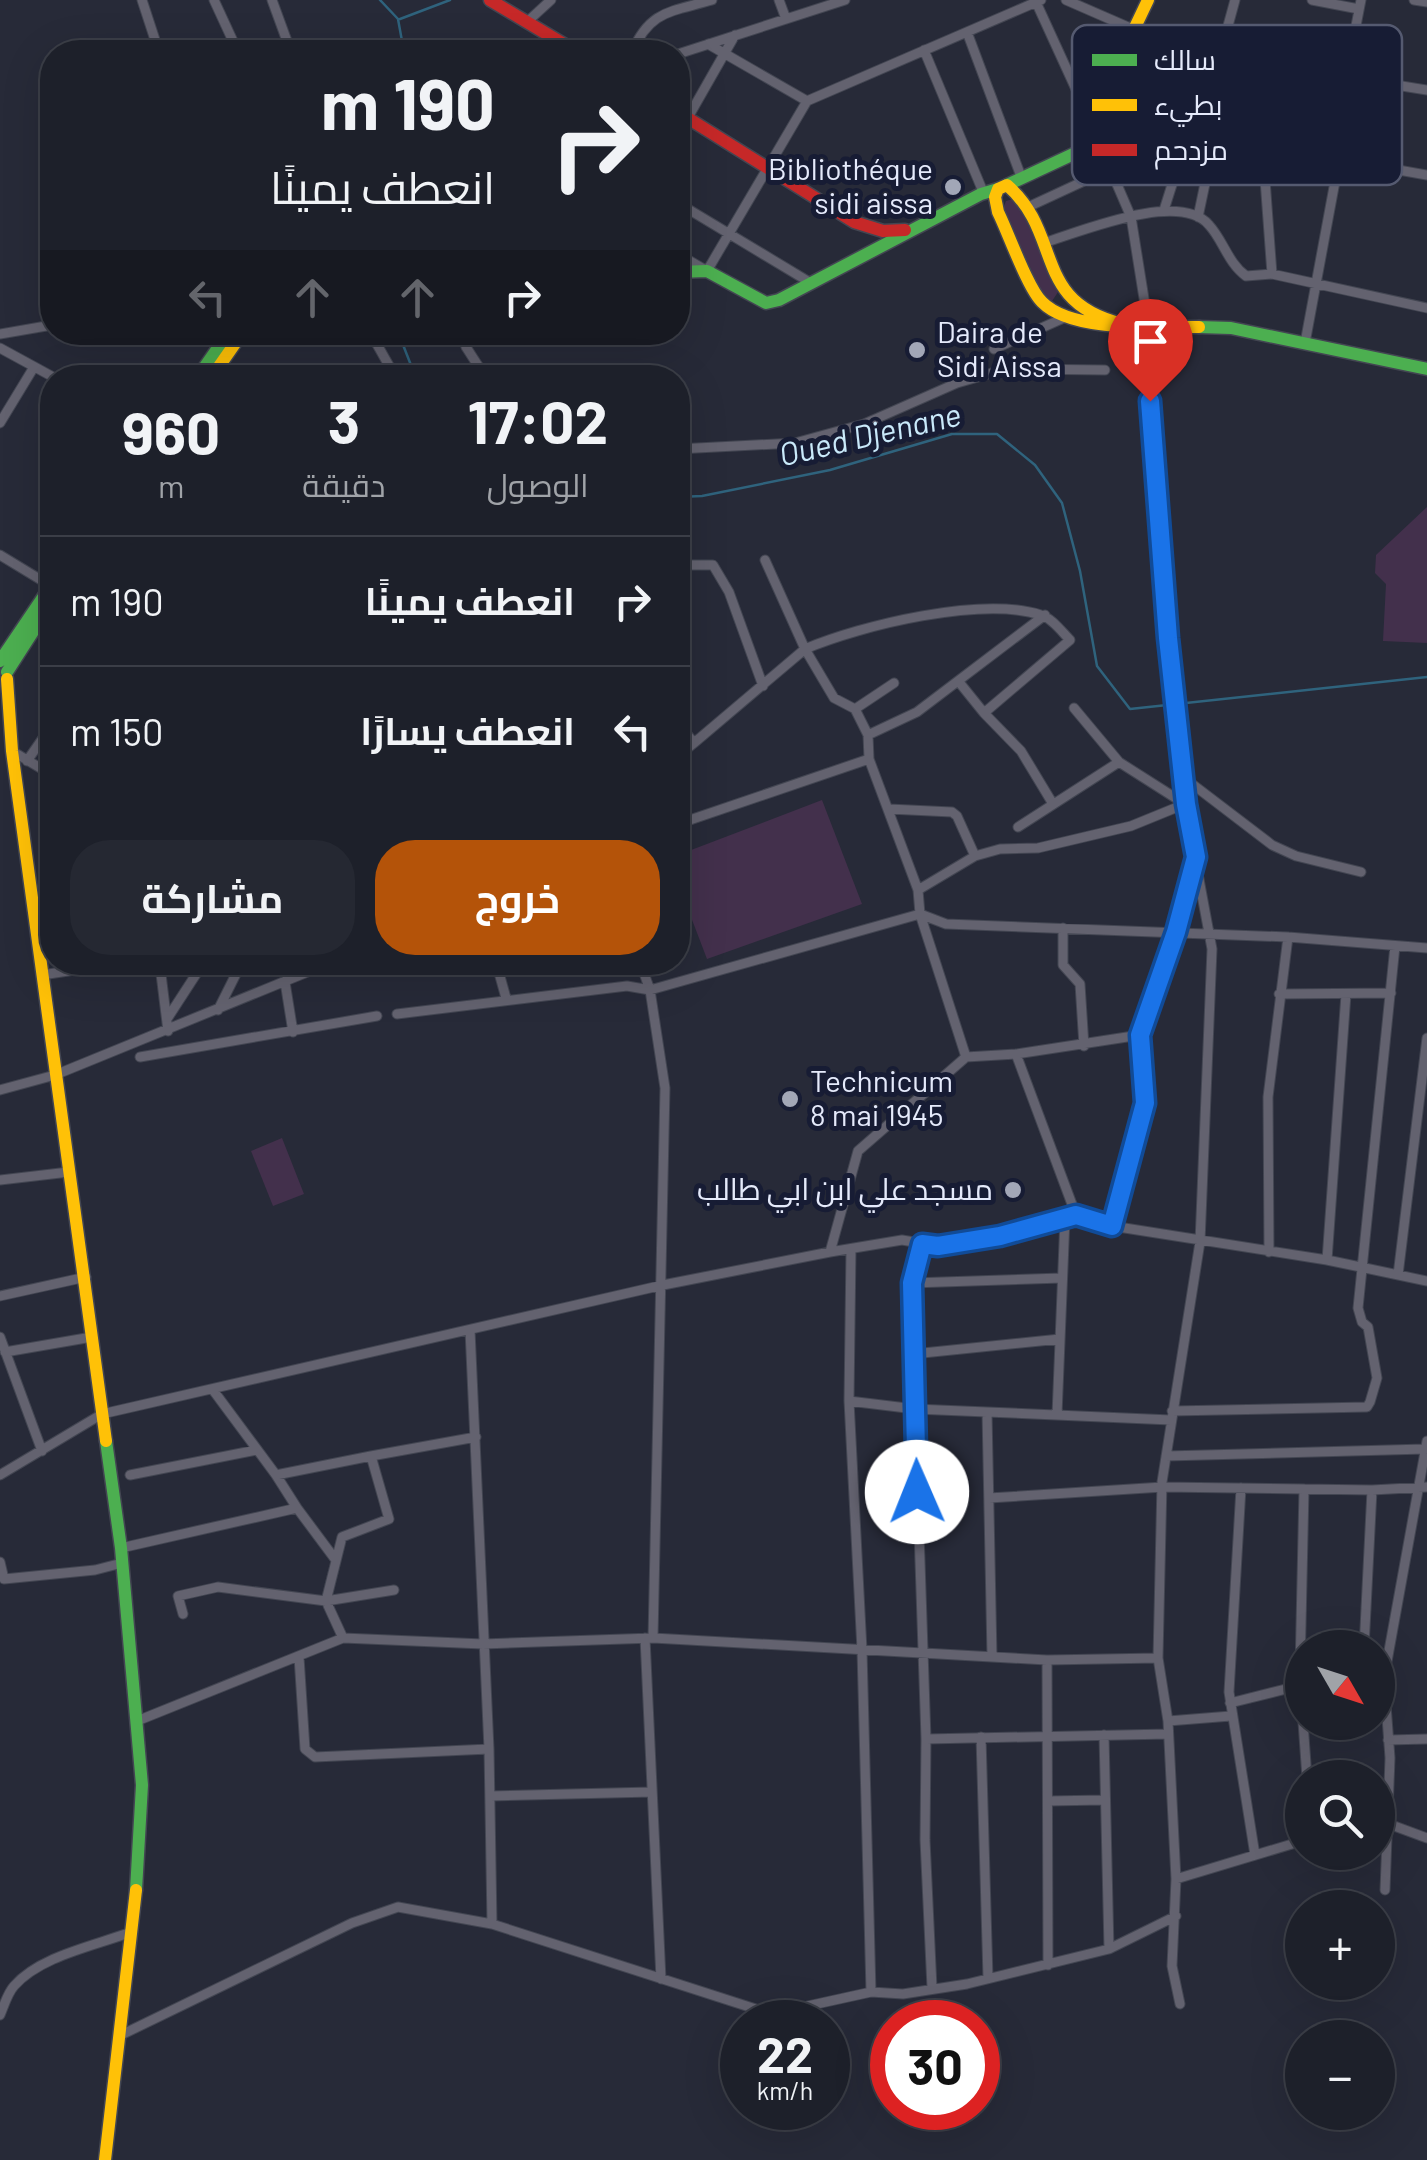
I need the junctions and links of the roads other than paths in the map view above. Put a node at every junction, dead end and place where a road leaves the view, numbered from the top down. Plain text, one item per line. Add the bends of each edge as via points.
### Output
1 (142, 0) edge
2 (214, 0) edge
3 (272, 0) edge
4 (491, 0) edge
5 (551, 0) edge
6 (712, 0) edge
7 (779, 0) edge
8 (845, 0) edge
9 (1066, 0) edge
10 (1148, 0) edge
11 (1235, 0) edge
12 (1312, 0) edge
13 (1414, 0) edge
14 (1039, 1) edge
15 (1427, 2) edge
16 (1360, 4) edge
17 (786, 19) junction
18 (527, 22) junction
19 (1124, 25) edge
20 (1137, 25) edge
21 (1229, 25) edge
22 (967, 32) junction
23 (735, 35) junction
24 (155, 40) edge
25 (232, 40) edge
26 (287, 40) edge
27 (557, 40) edge
28 (637, 40) edge
29 (708, 44) junction
30 (690, 50) edge
31 (924, 50) junction
32 (725, 54) junction
33 (1072, 75) edge
34 (1402, 86) edge
35 (1427, 90) edge
36 (807, 100) junction
37 (690, 104) edge
38 (690, 120) edge
39 (1072, 153) edge
40 (1045, 167) junction
41 (768, 168) junction
42 (1402, 170) edge
43 (1427, 174) edge
44 (1022, 179) junction
45 (1072, 185) edge
46 (1117, 185) edge
47 (1172, 185) edge
48 (1205, 185) edge
49 (1265, 185) edge
50 (1335, 185) edge
51 (1002, 187) junction
52 (984, 194) junction
53 (964, 204) junction
54 (1026, 204) junction
55 (690, 210) edge
56 (1164, 210) junction
57 (998, 212) junction
58 (1131, 216) junction
59 (1198, 217) junction
60 (916, 229) junction
61 (730, 235) junction
62 (1043, 243) junction
63 (690, 261) edge
64 (707, 271) junction
65 (690, 272) edge
66 (1272, 274) junction
67 (690, 280) edge
68 (728, 282) junction
69 (810, 284) junction
70 (1315, 284) junction
71 (1064, 291) junction
72 (1041, 302) junction
73 (1427, 308) edge
74 (1066, 317) junction
75 (1123, 324) junction
76 (1147, 324) junction
77 (40, 327) edge
78 (0, 334) edge
79 (1304, 343) junction
80 (0, 348) edge
81 (994, 349) dead end
82 (34, 366) junction
83 (1427, 369) edge
84 (40, 370) edge
85 (1105, 370) dead end
86 (0, 423) edge
87 (690, 448) edge
88 (1, 557) edge
89 (765, 560) dead end
90 (690, 565) edge
91 (40, 578) edge
92 (40, 606) edge
93 (1045, 615) junction
94 (40, 620) edge
95 (805, 649) junction
96 (3, 672) edge
97 (959, 682) junction
98 (894, 684) dead end
99 (764, 686) junction
100 (0, 701) edge
101 (1074, 708) dead end
102 (854, 710) junction
103 (984, 714) junction
104 (9, 726) junction
105 (868, 735) junction
106 (690, 738) edge
107 (40, 742) edge
108 (694, 743) junction
109 (690, 746) edge
110 (12, 751) junction
111 (869, 759) junction
112 (27, 760) junction
113 (1119, 762) junction
114 (40, 768) edge
115 (1183, 777) junction
116 (1053, 804) junction
117 (1186, 804) junction
118 (889, 810) junction
119 (690, 820) edge
120 (1018, 826) dead end
121 (975, 856) junction
122 (1196, 857) junction
123 (1361, 872) dead end
124 (918, 890) junction
125 (920, 914) junction
126 (1063, 928) junction
127 (1176, 932) junction
128 (1210, 934) junction
129 (1288, 936) junction
130 (1395, 946) junction
131 (1427, 948) edge
132 (40, 960) edge
133 (42, 975) edge
134 (163, 975) edge
135 (195, 975) edge
136 (236, 975) edge
137 (289, 975) edge
138 (301, 975) edge
139 (500, 975) edge
140 (645, 975) edge
141 (285, 982) junction
142 (650, 990) junction
143 (1279, 994) junction
144 (1346, 994) junction
145 (1392, 994) junction
146 (506, 998) junction
147 (218, 1010) junction
148 (397, 1014) dead end
149 (377, 1016) dead end
150 (166, 1018) junction
151 (168, 1031) junction
152 (294, 1032) junction
153 (1140, 1035) junction
154 (1427, 1038) edge
155 (1084, 1046) junction
156 (1016, 1054) junction
157 (140, 1057) dead end
158 (966, 1057) junction
159 (55, 1075) junction
160 (0, 1090) edge
161 (69, 1172) junction
162 (0, 1180) edge
163 (1076, 1215) junction
164 (1065, 1218) junction
165 (1112, 1226) junction
166 (1200, 1242) junction
167 (922, 1244) junction
168 (850, 1249) junction
169 (830, 1252) junction
170 (1269, 1252) junction
171 (1327, 1260) junction
172 (1364, 1268) junction
173 (1398, 1275) junction
174 (86, 1276) junction
175 (1062, 1278) junction
176 (1427, 1281) edge
177 (912, 1283) junction
178 (663, 1285) junction
179 (0, 1296) edge
180 (470, 1330) junction
181 (0, 1337) edge
182 (92, 1337) junction
183 (1060, 1339) junction
184 (5, 1352) junction
185 (912, 1354) junction
186 (213, 1390) junction
187 (850, 1402) junction
188 (915, 1409) junction
189 (987, 1412) junction
190 (102, 1414) junction
191 (1057, 1415) junction
192 (1172, 1416) junction
193 (476, 1437) junction
194 (1426, 1445) edge
195 (257, 1450) junction
196 (42, 1451) junction
197 (371, 1456) junction
198 (1166, 1456) junction
199 (130, 1474) dead end
200 (0, 1476) edge
201 (276, 1476) junction
202 (1163, 1486) junction
203 (1423, 1487) edge
204 (1241, 1488) junction
205 (1304, 1489) junction
206 (1372, 1490) junction
207 (989, 1498) junction
208 (298, 1508) junction
209 (121, 1556) junction
210 (335, 1559) junction
211 (0, 1562) edge
212 (394, 1590) dead end
213 (326, 1601) junction
214 (183, 1614) dead end
215 (1303, 1630) edge
216 (1365, 1630) edge
217 (1391, 1630) edge
218 (343, 1638) junction
219 (649, 1638) junction
220 (483, 1644) junction
221 (862, 1650) junction
222 (924, 1653) junction
223 (299, 1657) junction
224 (992, 1657) junction
225 (1158, 1658) junction
226 (1048, 1660) junction
227 (1285, 1689) edge
228 (1230, 1702) junction
229 (1231, 1716) junction
230 (1168, 1721) junction
231 (137, 1722) junction
232 (1168, 1734) junction
233 (1048, 1735) junction
234 (1104, 1736) junction
235 (981, 1737) junction
236 (926, 1739) junction
237 (1427, 1739) edge
238 (1388, 1740) edge
239 (1395, 1740) edge
240 (489, 1749) junction
241 (1386, 1760) edge
242 (652, 1792) junction
243 (490, 1796) junction
244 (1048, 1800) junction
245 (1103, 1800) junction
246 (1395, 1827) edge
247 (1427, 1838) edge
248 (1285, 1846) edge
249 (1255, 1855) junction
250 (1384, 1870) edge
251 (1176, 1879) junction
252 (1385, 1890) dead end
253 (1176, 1916) junction
254 (492, 1924) junction
255 (131, 1932) junction
256 (1109, 1949) junction
257 (1048, 1964) junction
258 (661, 1978) junction
259 (988, 1978) junction
260 (932, 1988) junction
261 (871, 1992) junction
262 (1180, 2004) dead end
263 (0, 2015) edge
264 (119, 2036) junction
265 (105, 2160) edge

1 - 24 street
2 - 25 street
3 - 26 street
4 - 18 main road
5 - 18 street
6 - 28 street via 655,17
7 - 17 street
8 - 17 street
9 - 19 street
10 - 20 main road
11 - 21 street
12 - 16 street
13 - 15 street
14 - 22 street
14 - 33 street
17 - 23 street
18 - 27 main road
22 - 31 street
22 - 44 street
23 - 29 street
23 - 32 street
29 - 30 street
29 - 32 street
31 - 36 street
31 - 52 street
32 - 36 street
32 - 37 street
34 - 35 street
36 - 41 street
38 - 41 main road
39 - 40 main road
40 - 44 main road
40 - 54 main road via 1026,183
41 - 60 main road via 870,229
41 - 61 street
42 - 43 street
44 - 51 main road
45 - 54 street
46 - 58 street
47 - 56 street
48 - 59 street
49 - 66 street
50 - 70 street
51 - 52 main road
51 - 54 main road
51 - 57 main road via 995,197
52 - 53 main road
53 - 57 main road via 978,202
53 - 60 main road
54 - 62 main road
55 - 61 street
56 - 58 street
56 - 59 street
57 - 72 main road
58 - 62 street
58 - 76 street
59 - 66 street via 1241,273
60 - 69 main road
61 - 64 street
61 - 69 street
62 - 71 main road
63 - 64 street
64 - 65 main road
64 - 68 main road
66 - 70 street
67 - 68 main road
68 - 69 main road via 766,302
70 - 73 street
70 - 79 street
71 - 72 main road via 1056,304
71 - 75 main road via 1086,314
72 - 74 main road
74 - 75 main road
74 - 81 street
75 - 76 main road
76 - 79 main road via 1230,328
76 - 115 street
77 - 78 street
79 - 83 main road
80 - 82 street
82 - 84 street
82 - 86 street
85 - 87 street via 995,372 864,424 795,443
88 - 91 street
89 - 95 street
90 - 99 street via 713,564
92 - 96 main road
93 - 95 street via 985,610 915,618
93 - 97 street
93 - 103 street via 1070,640
94 - 96 main road
95 - 99 street
95 - 102 street via 834,698
96 - 104 main road
97 - 103 street
97 - 105 street via 918,712
98 - 102 street
99 - 108 street
100 - 104 main road
101 - 113 street
102 - 105 street
103 - 116 street via 1022,751
104 - 110 main road
105 - 111 street
106 - 108 street
107 - 112 street
108 - 109 street
110 - 112 street
110 - 132 main road
111 - 118 street
111 - 119 street
112 - 114 street
113 - 116 street
113 - 117 street
115 - 117 street
115 - 123 street via 1272,845
116 - 120 street
117 - 121 street via 1131,826
117 - 122 street
118 - 121 street via 952,812
118 - 124 street
121 - 124 street
122 - 127 street
122 - 128 street
124 - 125 street
125 - 126 street via 946,924
125 - 142 street
125 - 158 street
126 - 127 street
126 - 155 street via 1063,964 1080,984
127 - 128 street
127 - 153 street
128 - 129 street
128 - 166 street
129 - 130 street
129 - 143 street
130 - 131 street
130 - 145 street
133 - 159 main road
134 - 150 street
135 - 150 street
136 - 147 street
137 - 141 street
138 - 141 street
139 - 146 street
140 - 142 street
141 - 147 street
141 - 152 street
142 - 146 street via 627,986
142 - 178 street via 665,1088
143 - 144 street
143 - 170 street via 1268,1097
144 - 145 street
144 - 171 street
145 - 172 street
146 - 148 street
147 - 151 street
149 - 152 street
150 - 151 street
151 - 159 street
152 - 157 street
153 - 155 street
153 - 165 street via 1145,1103
154 - 173 street
155 - 156 street
156 - 158 street
156 - 163 street
158 - 169 street via 858,1151
159 - 160 street
159 - 161 main road
161 - 162 street
161 - 174 main road
163 - 164 street
163 - 165 street
164 - 167 street via 1000,1236
164 - 175 street
165 - 166 street
166 - 170 street
166 - 192 street
167 - 168 street via 902,1240
167 - 177 street
168 - 169 street
168 - 187 street
169 - 178 street
170 - 171 street
171 - 172 street
172 - 173 street
172 - 192 street via 1358,1308 1376,1368 1367,1406
173 - 176 street
174 - 179 street
174 - 182 main road
175 - 177 street
175 - 183 street
177 - 185 street
178 - 180 street
178 - 219 street
180 - 186 street
180 - 193 street
181 - 184 street
182 - 184 street
182 - 190 main road
183 - 185 street
183 - 191 street
184 - 196 street
185 - 188 street
186 - 190 street
186 - 195 street
187 - 188 street
187 - 221 street
188 - 189 street
188 - 222 street
189 - 191 street
189 - 207 street
190 - 196 street
190 - 209 main road
191 - 192 street
192 - 198 street
193 - 197 street
193 - 220 street
194 - 198 street
194 - 203 street
195 - 199 street
195 - 201 street
196 - 200 street
197 - 201 street
197 - 210 street via 389,1519 342,1537
198 - 202 street
201 - 208 street
202 - 204 street
202 - 207 street
202 - 225 street
203 - 206 street
203 - 217 street
204 - 205 street
204 - 228 street
205 - 206 street
205 - 215 street
206 - 216 street
207 - 224 street
208 - 209 street
208 - 210 street
209 - 211 street via 95,1570 4,1580
209 - 231 main road
210 - 213 street
212 - 213 street
213 - 214 street via 218,1587 178,1596
213 - 218 street
218 - 220 street
218 - 223 street
219 - 220 street
219 - 221 street
219 - 242 street
220 - 240 street
221 - 222 street
221 - 261 street
222 - 224 street
222 - 236 street
223 - 231 street
223 - 240 street via 305,1750 315,1757
224 - 226 street
225 - 226 street
225 - 230 street
226 - 233 street
227 - 228 street
228 - 229 street
229 - 230 street
229 - 249 street
230 - 232 street
231 - 255 main road via 142,1785
232 - 234 street
232 - 251 street
233 - 234 street
233 - 235 street
233 - 244 street
234 - 245 street
235 - 236 street
235 - 259 street
236 - 260 street
237 - 239 street
238 - 241 street
240 - 243 street
242 - 243 street
242 - 258 street
243 - 254 street
244 - 245 street
244 - 257 street
245 - 256 street
246 - 247 street
248 - 249 street
249 - 251 street
250 - 252 street
251 - 253 street
253 - 256 street
253 - 262 street via 1172,1966
254 - 258 street
254 - 264 street via 398,1907
255 - 263 street via 25,1975
255 - 264 main road
256 - 257 street
257 - 259 street
258 - 261 street via 762,2011
259 - 260 street
260 - 261 street
264 - 265 main road

